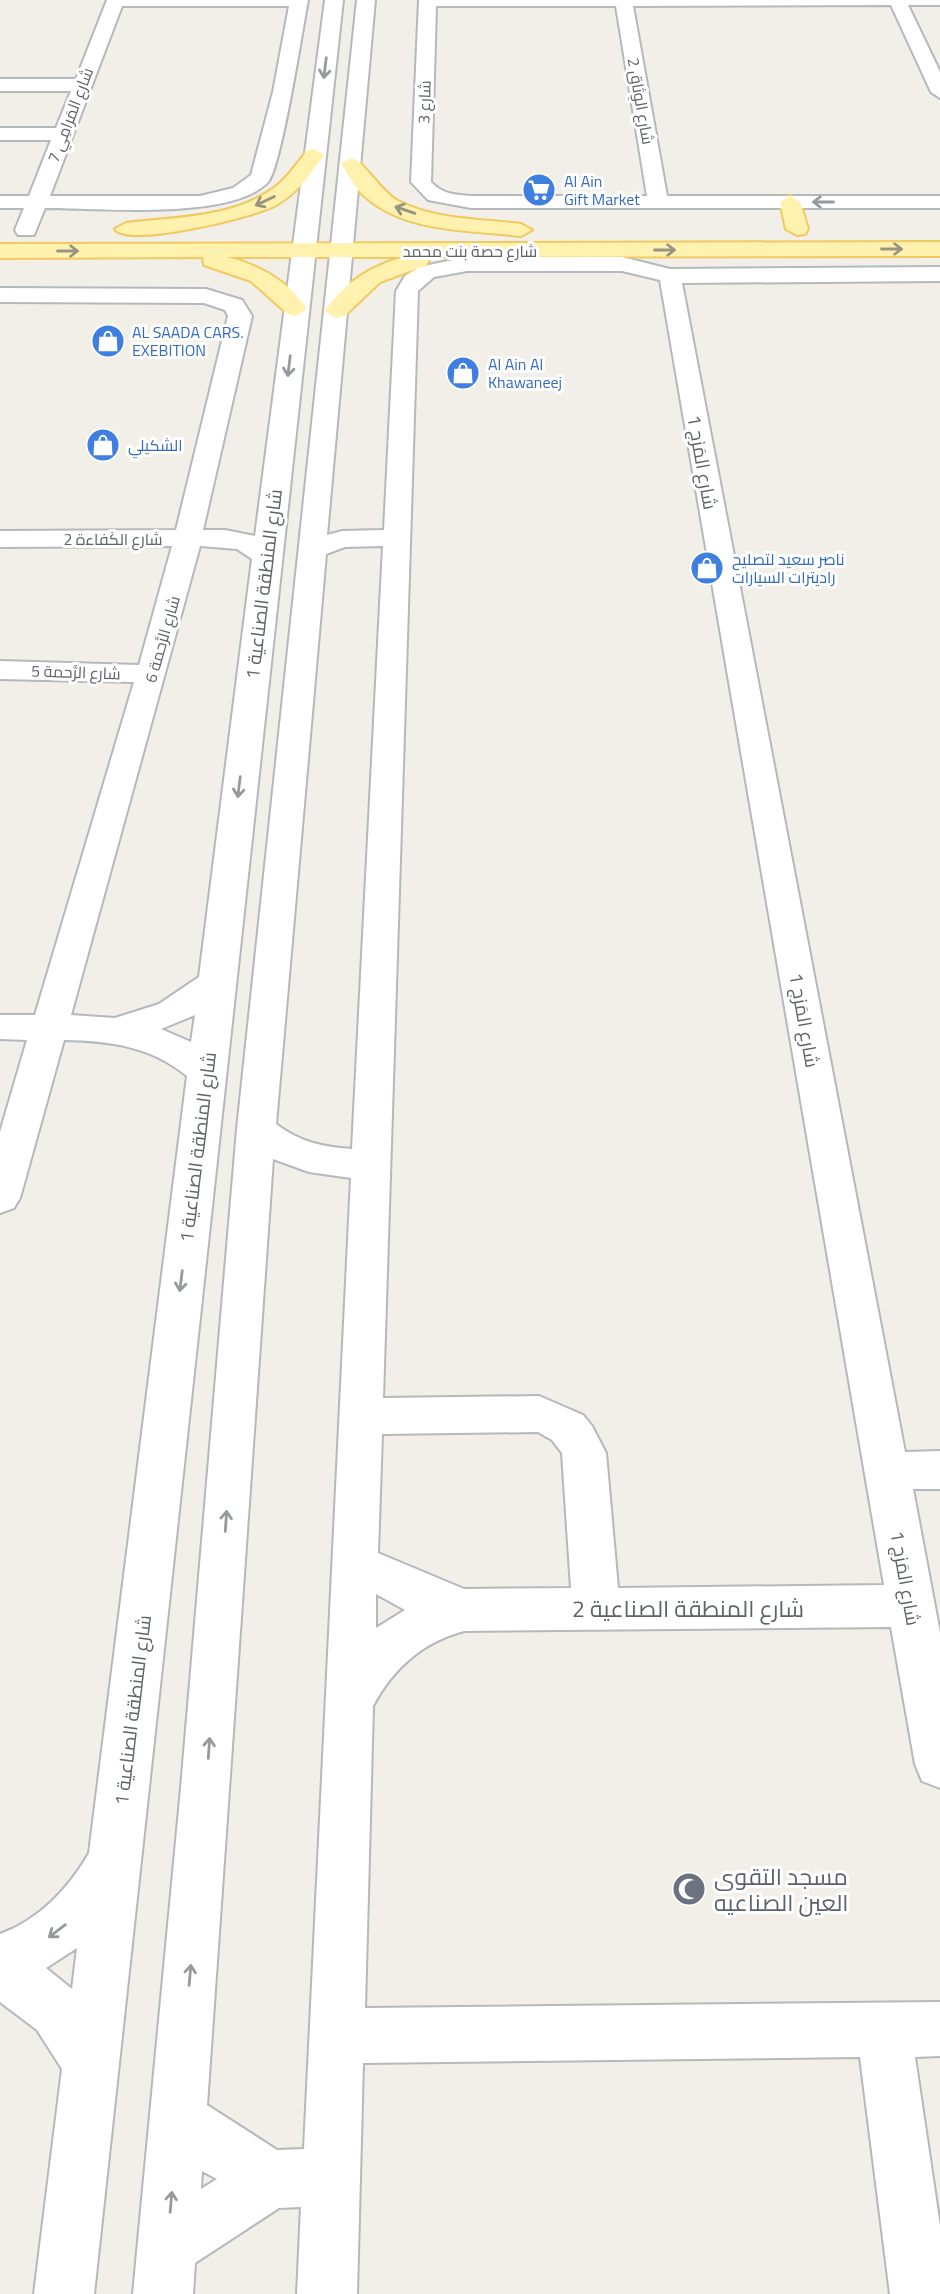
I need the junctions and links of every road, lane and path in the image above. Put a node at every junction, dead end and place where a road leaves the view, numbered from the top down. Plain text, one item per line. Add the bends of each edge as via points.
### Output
1 (116, 0) edge
2 (222, 0) edge
3 (299, 0) edge
4 (334, 0) edge
5 (366, 0) edge
6 (745, 0) edge
7 (940, 0) edge
8 (428, 1) edge
9 (624, 1) edge
10 (897, 1) edge
11 (13, 65) dead end
12 (0, 85) edge
13 (74, 85) junction
14 (940, 92) edge
15 (301, 101) junction
16 (0, 134) edge
17 (62, 134) junction
18 (314, 155) junction
19 (351, 164) junction
20 (0, 202) edge
21 (37, 202) junction
22 (658, 202) junction
23 (790, 202) junction
24 (940, 202) edge
25 (797, 229) junction
26 (940, 229) edge
27 (26, 230) junction
28 (521, 230) junction
29 (0, 231) edge
30 (107, 231) junction
31 (304, 241) junction
32 (344, 241) junction
33 (786, 249) junction
34 (940, 249) edge
35 (169, 250) junction
36 (0, 251) edge
37 (466, 251) junction
38 (830, 274) junction
39 (940, 274) edge
40 (670, 276) junction
41 (0, 295) edge
42 (296, 309) junction
43 (336, 311) junction
44 (316, 510) junction
45 (397, 530) junction
46 (268, 538) junction
47 (0, 539) edge
48 (188, 539) junction
49 (312, 550) junction
50 (0, 670) edge
51 (152, 674) junction
52 (252, 676) junction
53 (297, 705) junction
54 (216, 983) junction
55 (0, 1027) edge
56 (49, 1029) junction
57 (114, 1031) junction
58 (206, 1070) junction
59 (256, 1129) junction
60 (323, 1163) junction
61 (370, 1164) junction
62 (0, 1198) edge
63 (251, 1198) junction
64 (360, 1416) junction
65 (940, 1470) edge
66 (887, 1471) junction
67 (354, 1569) junction
68 (911, 1606) junction
69 (596, 1609) junction
70 (464, 1610) junction
71 (351, 1700) junction
72 (934, 1700) edge
73 (940, 1764) edge
74 (114, 1859) junction
75 (0, 1961) edge
76 (0, 1975) edge
77 (940, 2029) edge
78 (884, 2030) junction
79 (337, 2036) junction
80 (90, 2068) junction
81 (178, 2119) junction
82 (332, 2177) junction
83 (272, 2179) junction
84 (165, 2271) edge
85 (64, 2294) edge
86 (327, 2294) edge
87 (920, 2294) edge

1 - 2 street
1 - 13 street, شارع المَرامِي 7
2 - 3 street
3 - 15 street
4 -> 15 street, شارع المنطقة الصناعية 1
5 - 19 street
6 - 9 street
6 - 10 street
7 - 10 street
8 - 9 street
8 - 22 street, شارع 3 via 421,182 426,191 471,202
9 - 22 street, شارع الوِثاق 2
10 - 14 street
11 - 13 street via 56,75
12 - 13 street
13 - 17 street, شارع المَرامِي 7
15 - 18 street, شارع المنطقة الصناعية 1
15 - 21 street via 263,174 248,190 200,202
16 - 17 street
17 - 21 street, شارع المَرامِي 7
18 -> 30 main road via 289,187 251,208 209,219
18 - 31 street, شارع المنطقة الصناعية 1
28 -> 19 main road via 443,220 397,208 370,190
19 - 32 street
20 - 21 street
21 - 27 street, شارع المَرامِي 7
22 - 23 street
24 -> 23 street
23 - 25 main road
25 - 26 main road, شارع حصة بنت محمد
25 - 28 main road, شارع حصة بنت محمد
27 - 29 main road, شارع حصة بنت محمد
27 - 30 main road, شارع حصة بنت محمد
28 - 32 main road, شارع حصة بنت محمد
30 - 31 main road, شارع حصة بنت محمد
31 - 32 main road, شارع حصة بنت محمد
31 - 35 main road, شارع حصة بنت محمد
31 - 42 street, شارع المنطقة الصناعية 1
32 - 37 main road, شارع حصة بنت محمد
32 - 43 street
33 -> 34 main road, شارع حصة بنت محمد
37 -> 33 main road, شارع حصة بنت محمد
33 - 38 main road
36 -> 35 main road, شارع حصة بنت محمد
35 - 42 main road via 260,276
37 - 43 main road via 382,272 353,289
38 - 39 street
38 - 40 street
40 - 45 street via 622,264 467,264 436,269 413,281 406,296
40 - 66 street, شارع المَزج 1
41 - 48 street, شارع الرَّحمة 6 via 194,295 227,301 239,310
42 -> 46 street, شارع المنطقة الصناعية 1
43 - 44 street
44 - 45 street
44 - 49 street
45 - 49 street via 342,538
45 - 61 street
46 - 48 street, شارع الكَفاءة 2 via 246,542
46 - 52 street, شارع المنطقة الصناعية 1
47 - 48 street, شارع الكَفاءة 2
48 - 51 street, شارع الرَّحمة 6
49 - 53 street
50 - 51 street, شارع الرَّحمة 5
51 - 56 street, شارع الرَّحمة 6
52 - 53 street via 282,682
52 -> 54 street, شارع المنطقة الصناعية 1
53 - 59 street
54 - 57 street via 172,1013
54 - 58 street, شارع المنطقة الصناعية 1
55 - 56 street
56 - 57 street
56 - 62 street, شارع الرَّحمة 6
57 - 58 street via 176,1047
58 -> 74 street, شارع المنطقة الصناعية 1
59 - 60 street via 286,1150
59 - 63 street
60 - 61 street
60 - 63 street via 284,1177
61 - 64 street
81 -> 63 street
64 - 67 street
64 - 69 street via 539,1413 571,1429 584,1453
65 - 66 street
66 - 68 street, شارع المَزج 1
67 - 70 street, شارع المنطقة الصناعية 2 via 383,1574 427,1598
67 - 71 street
68 - 69 street, شارع المنطقة الصناعية 2
68 - 72 street, شارع المَزج 1
69 - 70 street, شارع المنطقة الصناعية 2
70 - 71 street, شارع المنطقة الصناعية 2 via 439,1615 395,1639 376,1657
71 - 79 street
72 - 73 street, شارع المَزج 1
74 -> 75 street via 85,1906 65,1926 42,1943
74 - 80 street, شارع المنطقة الصناعية 1
76 - 80 street via 42,1996 63,2015
77 - 78 street
78 - 79 street
78 - 87 street
79 - 82 street
80 - 85 street, شارع المنطقة الصناعية 1
81 - 83 street
84 -> 81 street
82 - 83 street
82 - 86 street
83 - 84 street via 219,2210

